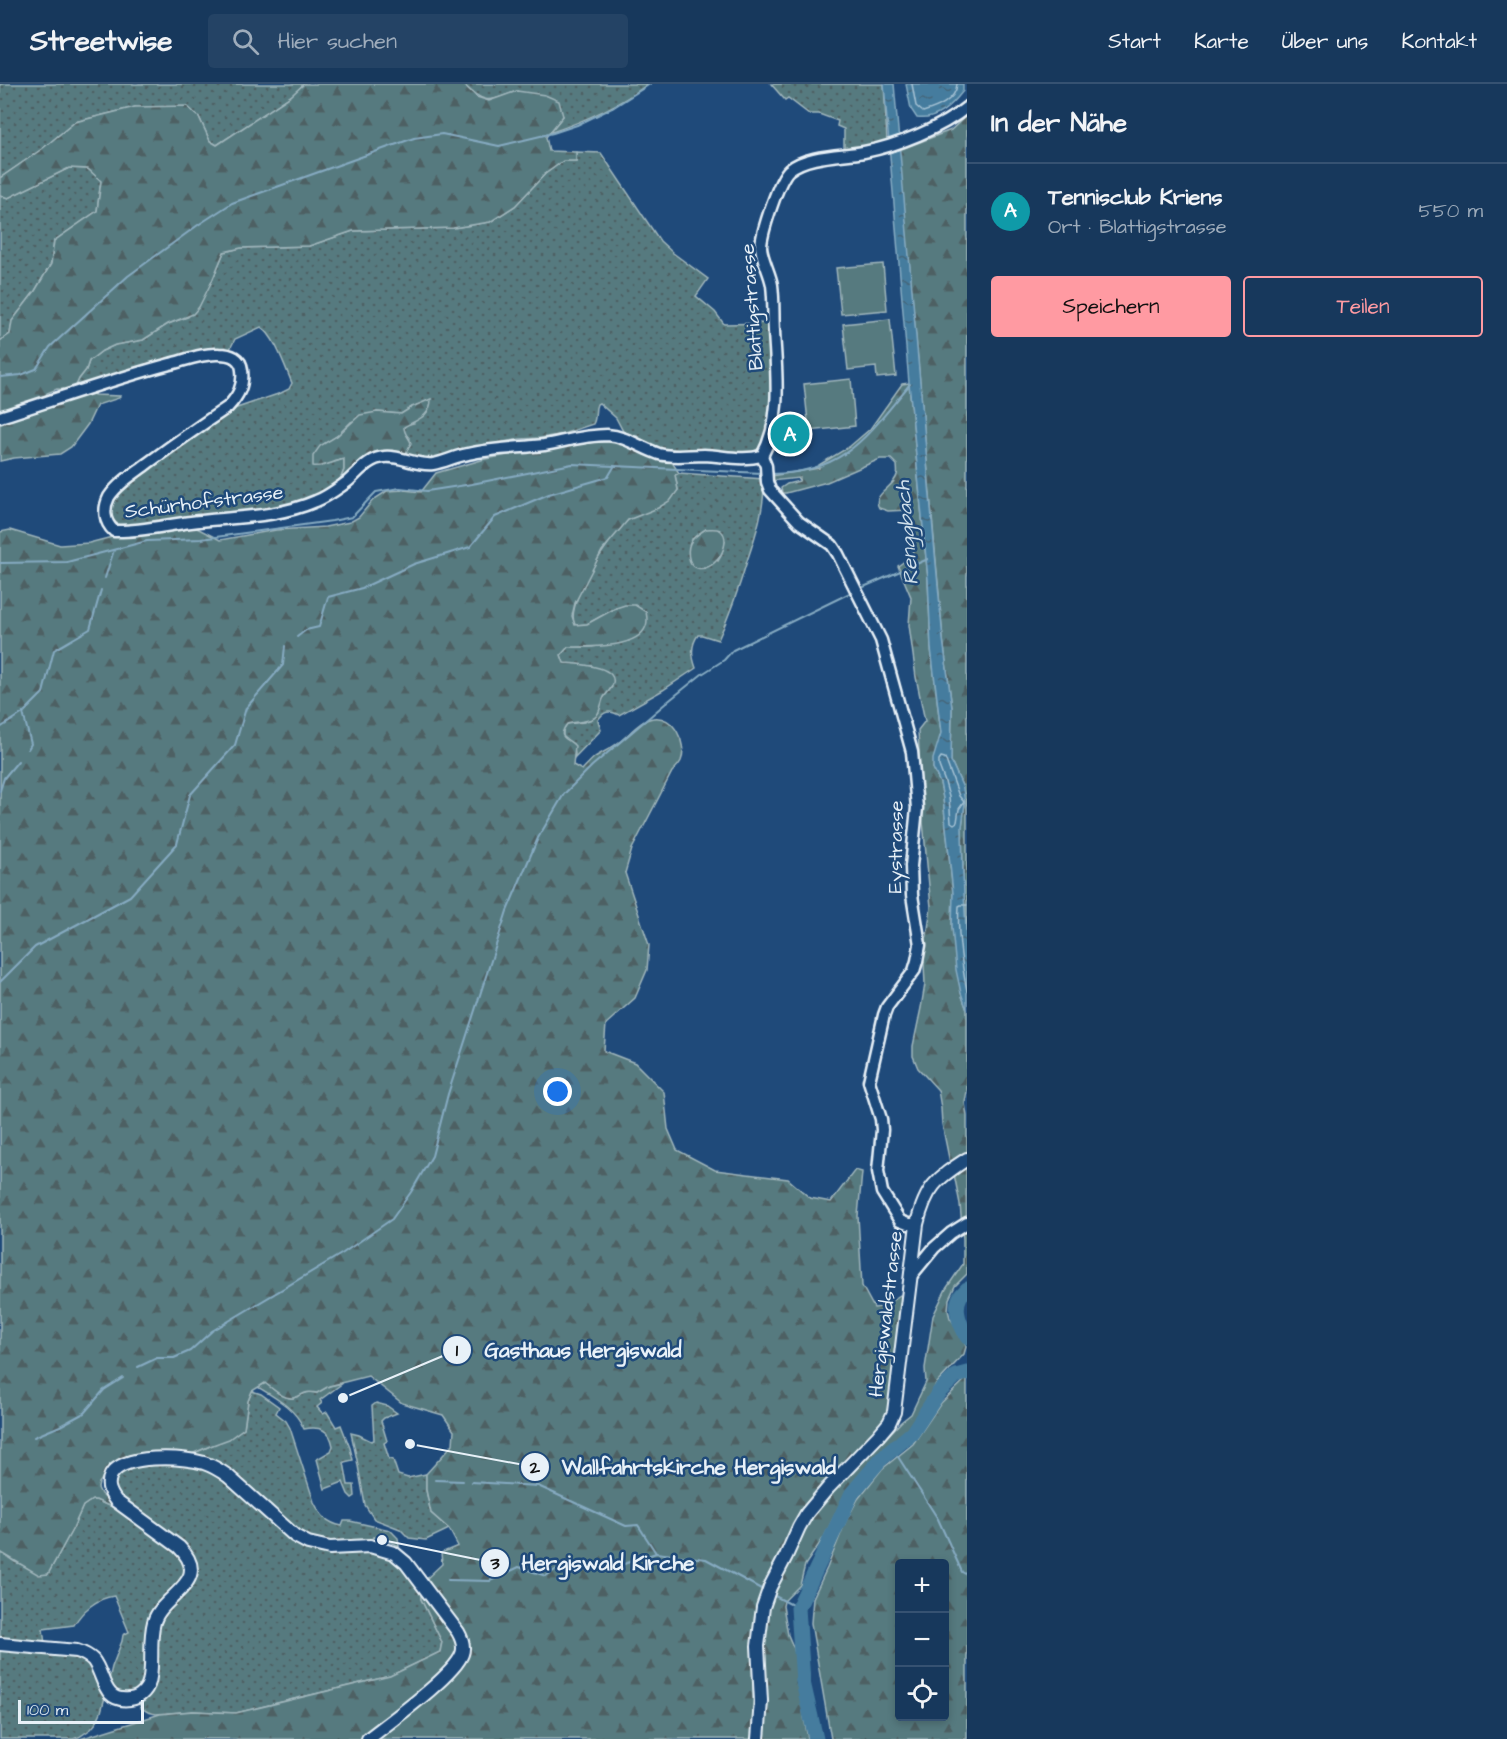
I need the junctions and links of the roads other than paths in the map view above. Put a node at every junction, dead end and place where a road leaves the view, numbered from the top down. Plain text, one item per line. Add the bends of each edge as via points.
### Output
1 (967, 107) edge
2 (0, 417) edge
3 (764, 461) junction
4 (967, 1159) edge
5 (967, 1223) edge
6 (917, 1224) junction
7 (911, 1276) junction
8 (0, 1644) edge
9 (368, 1739) edge
10 (758, 1739) edge

1 - 3 street, Blattigstrasse via 955,117 885,147 801,163 786,173 779,184 761,244 773,294 777,401
2 - 3 street, Schürhofstrasse via 135,373 217,353 239,360 242,387 228,407 134,474 110,496 105,513 114,531 295,509 334,492 381,457 424,465 468,453 601,435 622,438 670,456
3 - 6 street, Eystrasse via 770,490 799,522 832,545 838,554 881,640 911,745 917,808 912,895 920,945 914,971 887,1007 869,1081 881,1119 878,1171 882,1191 900,1221
4 - 6 street, Hergiswaldstrasse via 934,1183 922,1202
5 - 7 street via 934,1248
6 - 7 street, Hergiswaldstrasse
7 - 10 street, Hergiswaldstrasse via 894,1412 878,1436 807,1513 763,1607 758,1646
8 - 9 street via 86,1654 111,1694 126,1700 140,1695 150,1680 156,1616 185,1585 190,1568 179,1547 116,1501 109,1490 110,1479 118,1467 132,1461 178,1459 204,1463 228,1476 302,1540 323,1547 370,1546 394,1553 455,1626 463,1647 457,1662

